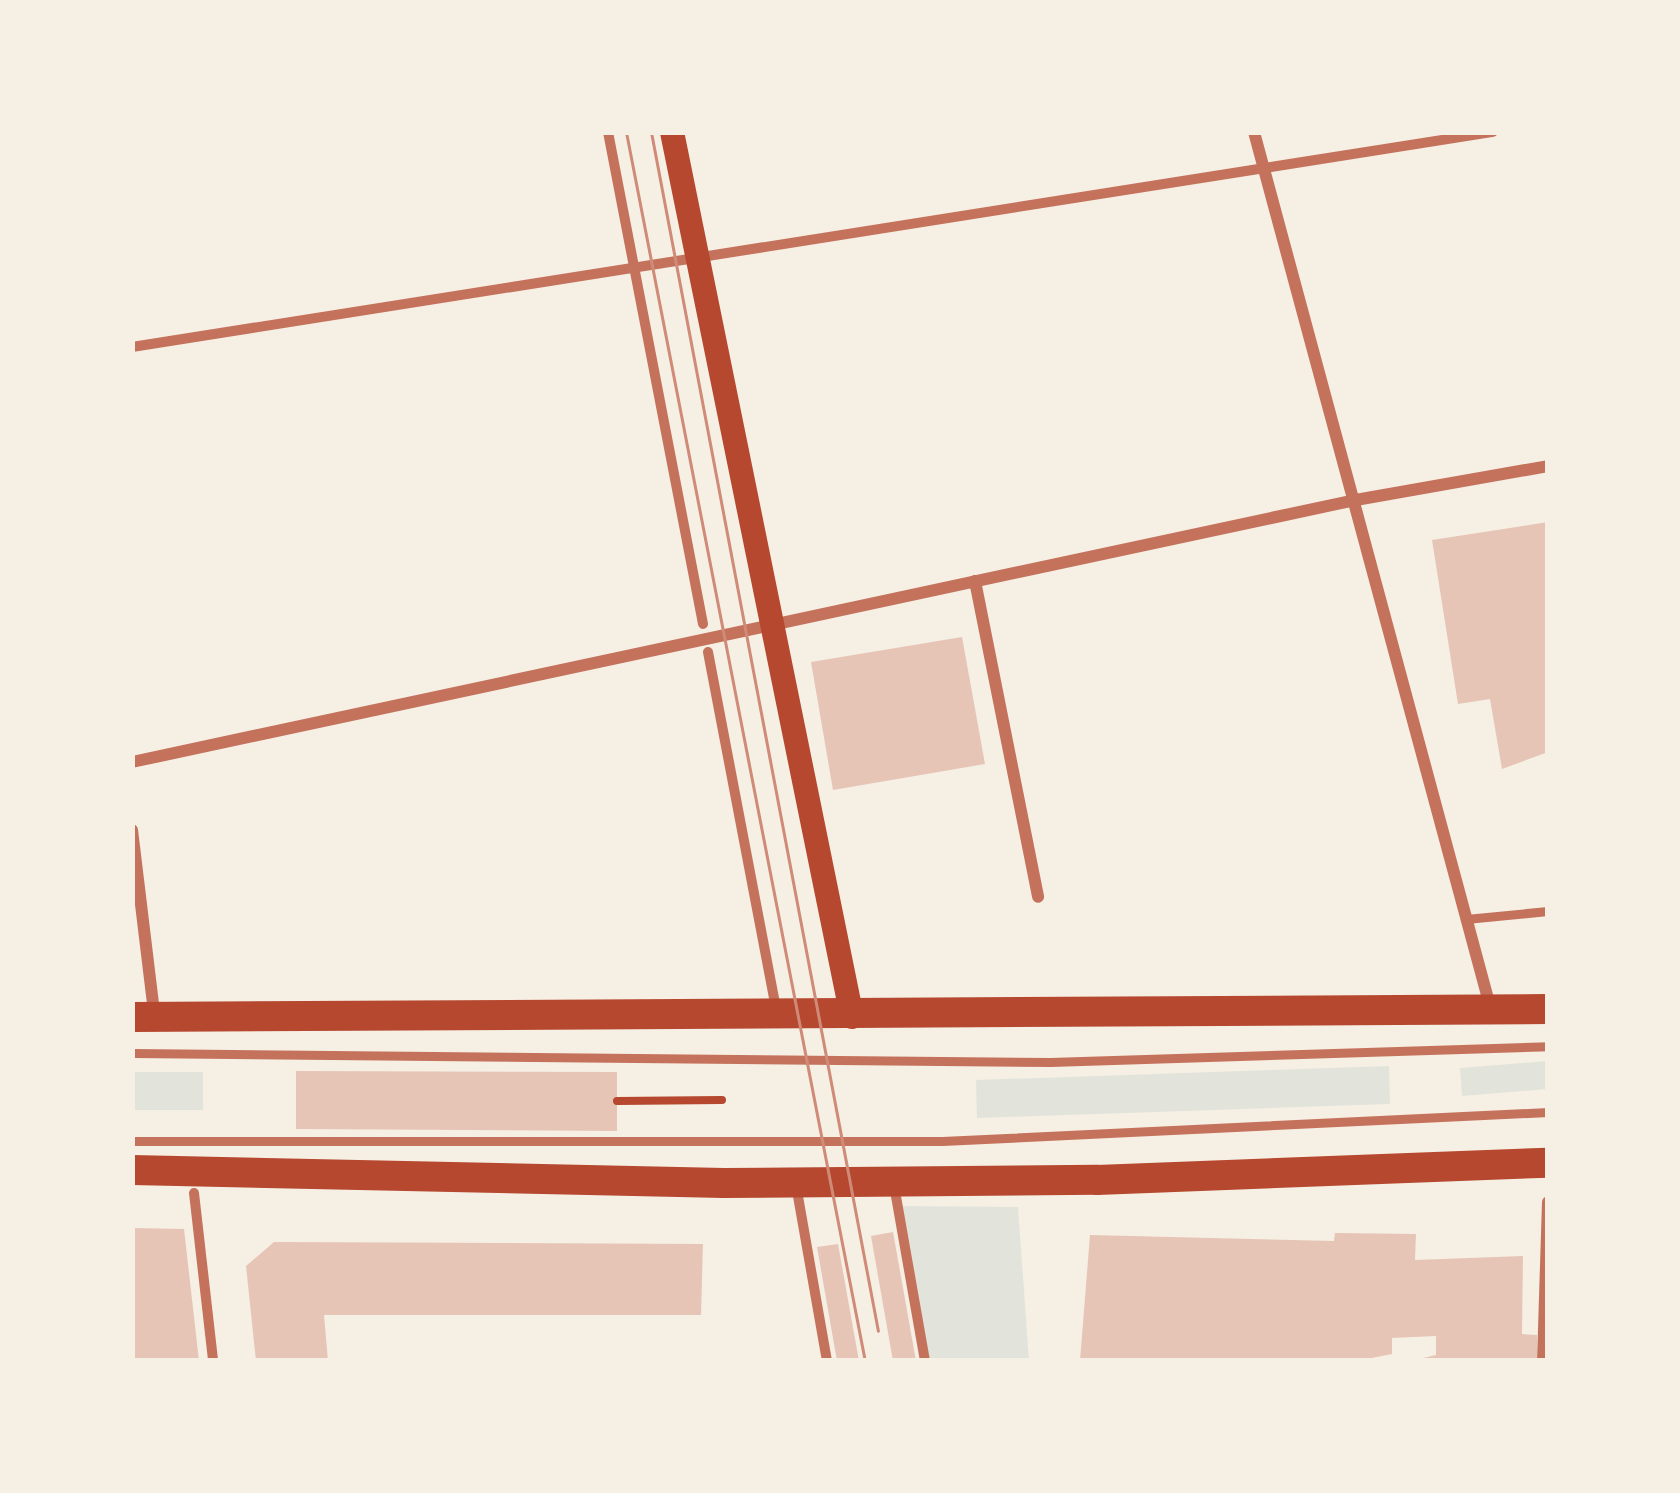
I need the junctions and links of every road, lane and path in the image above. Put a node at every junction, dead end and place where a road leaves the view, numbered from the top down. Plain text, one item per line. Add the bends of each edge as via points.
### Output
1 (608, 132) edge
2 (672, 132) edge
3 (1254, 132) edge
4 (1493, 132) edge
5 (1264, 169) junction
6 (696, 257) junction
7 (634, 268) junction
8 (132, 347) edge
9 (1548, 466) edge
10 (1350, 501) junction
11 (975, 581) junction
12 (703, 624) dead end
13 (768, 625) junction
14 (708, 652) dead end
15 (132, 762) edge
16 (132, 830) edge
17 (1038, 897) dead end
18 (1548, 911) edge
19 (1466, 920) junction
20 (1548, 1009) edge
21 (1491, 1012) junction
22 (144, 1017) edge
23 (778, 1017) junction
24 (852, 1017) junction
25 (1548, 1046) edge
26 (132, 1054) edge
27 (722, 1100) dead end
28 (617, 1101) dead end
29 (1548, 1112) edge
30 (132, 1141) edge
31 (1548, 1163) edge
32 (132, 1170) edge
33 (796, 1182) junction
34 (893, 1182) junction
35 (194, 1193) dead end
36 (1548, 1202) edge
37 (213, 1361) edge
38 (827, 1361) edge
39 (926, 1361) edge
40 (1543, 1361) edge

1 - 7 street
2 - 6 main road
3 - 5 street
4 - 5 street
5 - 6 street
5 - 10 street
6 - 7 street
6 - 13 main road
7 - 8 street
7 - 12 street
9 - 10 street
10 - 11 street
10 - 19 street
11 - 13 street
11 - 17 street
13 - 15 street
13 - 24 main road
14 - 23 street
16 - 22 street
18 - 19 lane
19 - 21 street
20 - 21 main road
21 - 24 main road
22 - 23 main road
23 - 24 main road
25 - 26 lane via 1050,1062
27 - 28 path
29 - 30 lane via 942,1141
31 - 34 main road
32 - 33 main road
33 - 34 main road
33 - 38 street
34 - 39 street
35 - 37 street
36 - 40 street

